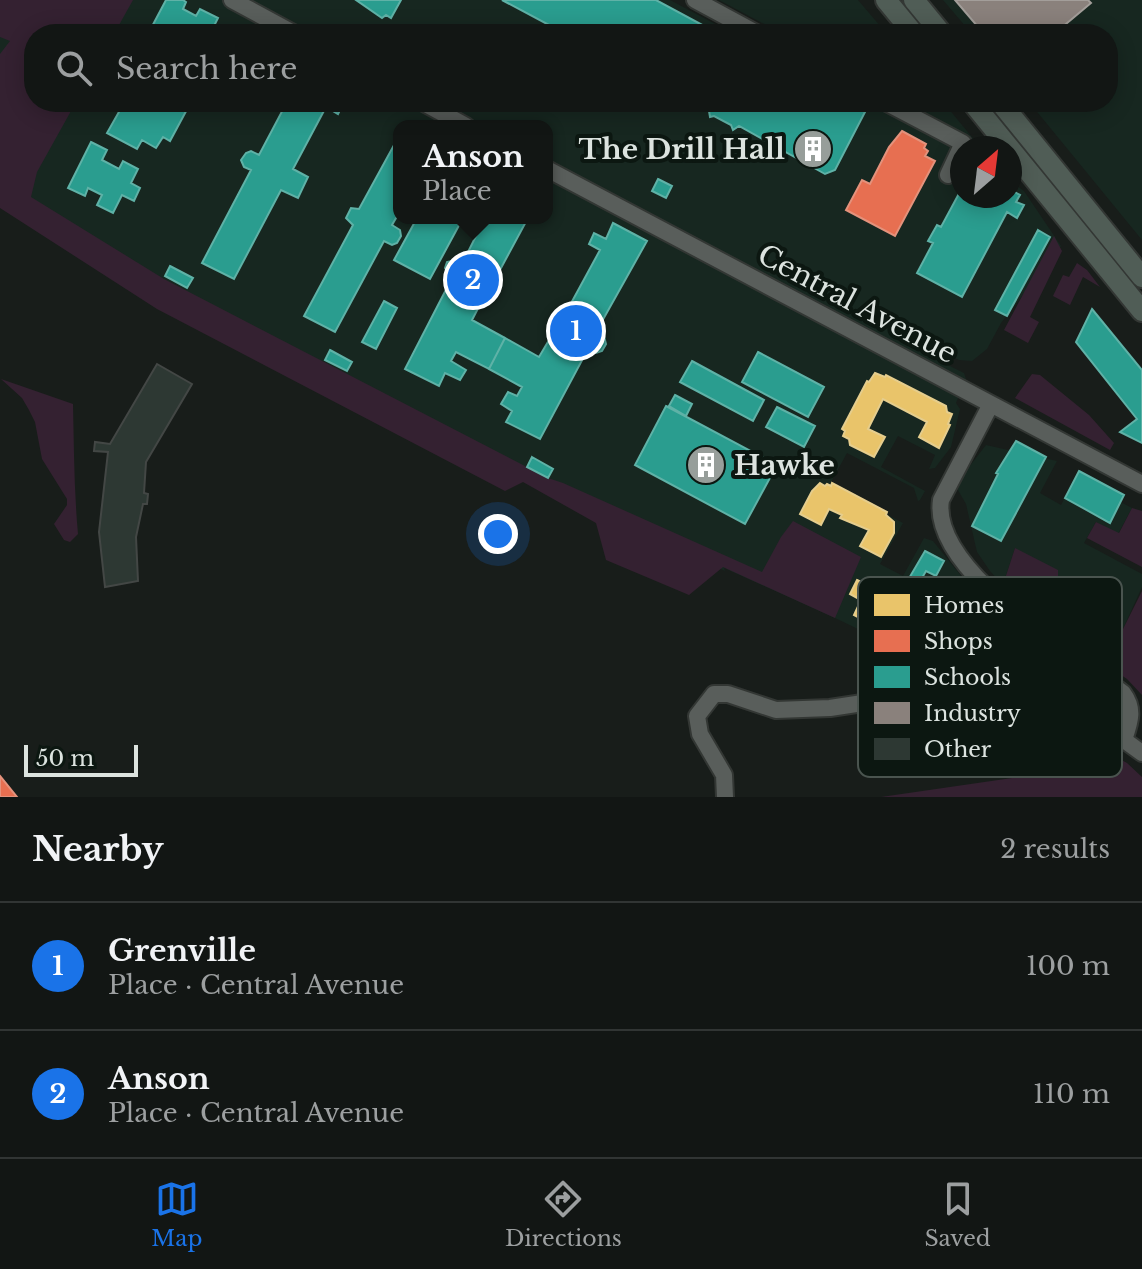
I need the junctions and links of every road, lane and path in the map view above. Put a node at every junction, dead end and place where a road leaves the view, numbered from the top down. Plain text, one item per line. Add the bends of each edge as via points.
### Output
1 (232, 0) edge
2 (695, 0) edge
3 (886, 0) edge
4 (914, 0) edge
5 (276, 24) edge
6 (739, 24) edge
7 (906, 24) edge
8 (934, 24) edge
9 (904, 112) edge
10 (980, 112) edge
11 (1008, 112) edge
12 (951, 136) edge
13 (553, 172) edge
14 (950, 172) edge
15 (948, 175) dead end
16 (1142, 277) edge
17 (1142, 311) edge
18 (990, 406) junction
19 (1142, 484) edge
20 (978, 577) edge
21 (1122, 692) edge
22 (858, 704) edge
23 (1124, 740) joint
24 (1142, 753) edge
25 (725, 797) edge

1 - 5 street
2 - 6 street
3 - 7 main road
4 - 8 main road
9 - 12 street
10 - 17 main road
11 - 16 main road
13 - 18 street, Central Avenue
14 - 15 street
18 - 19 street, Central Avenue
18 - 20 street via 939,512 944,534
21 - 23 street via 1131,711
22 - 25 street via 776,710 714,694 697,716 700,734 724,775
23 - 24 street

